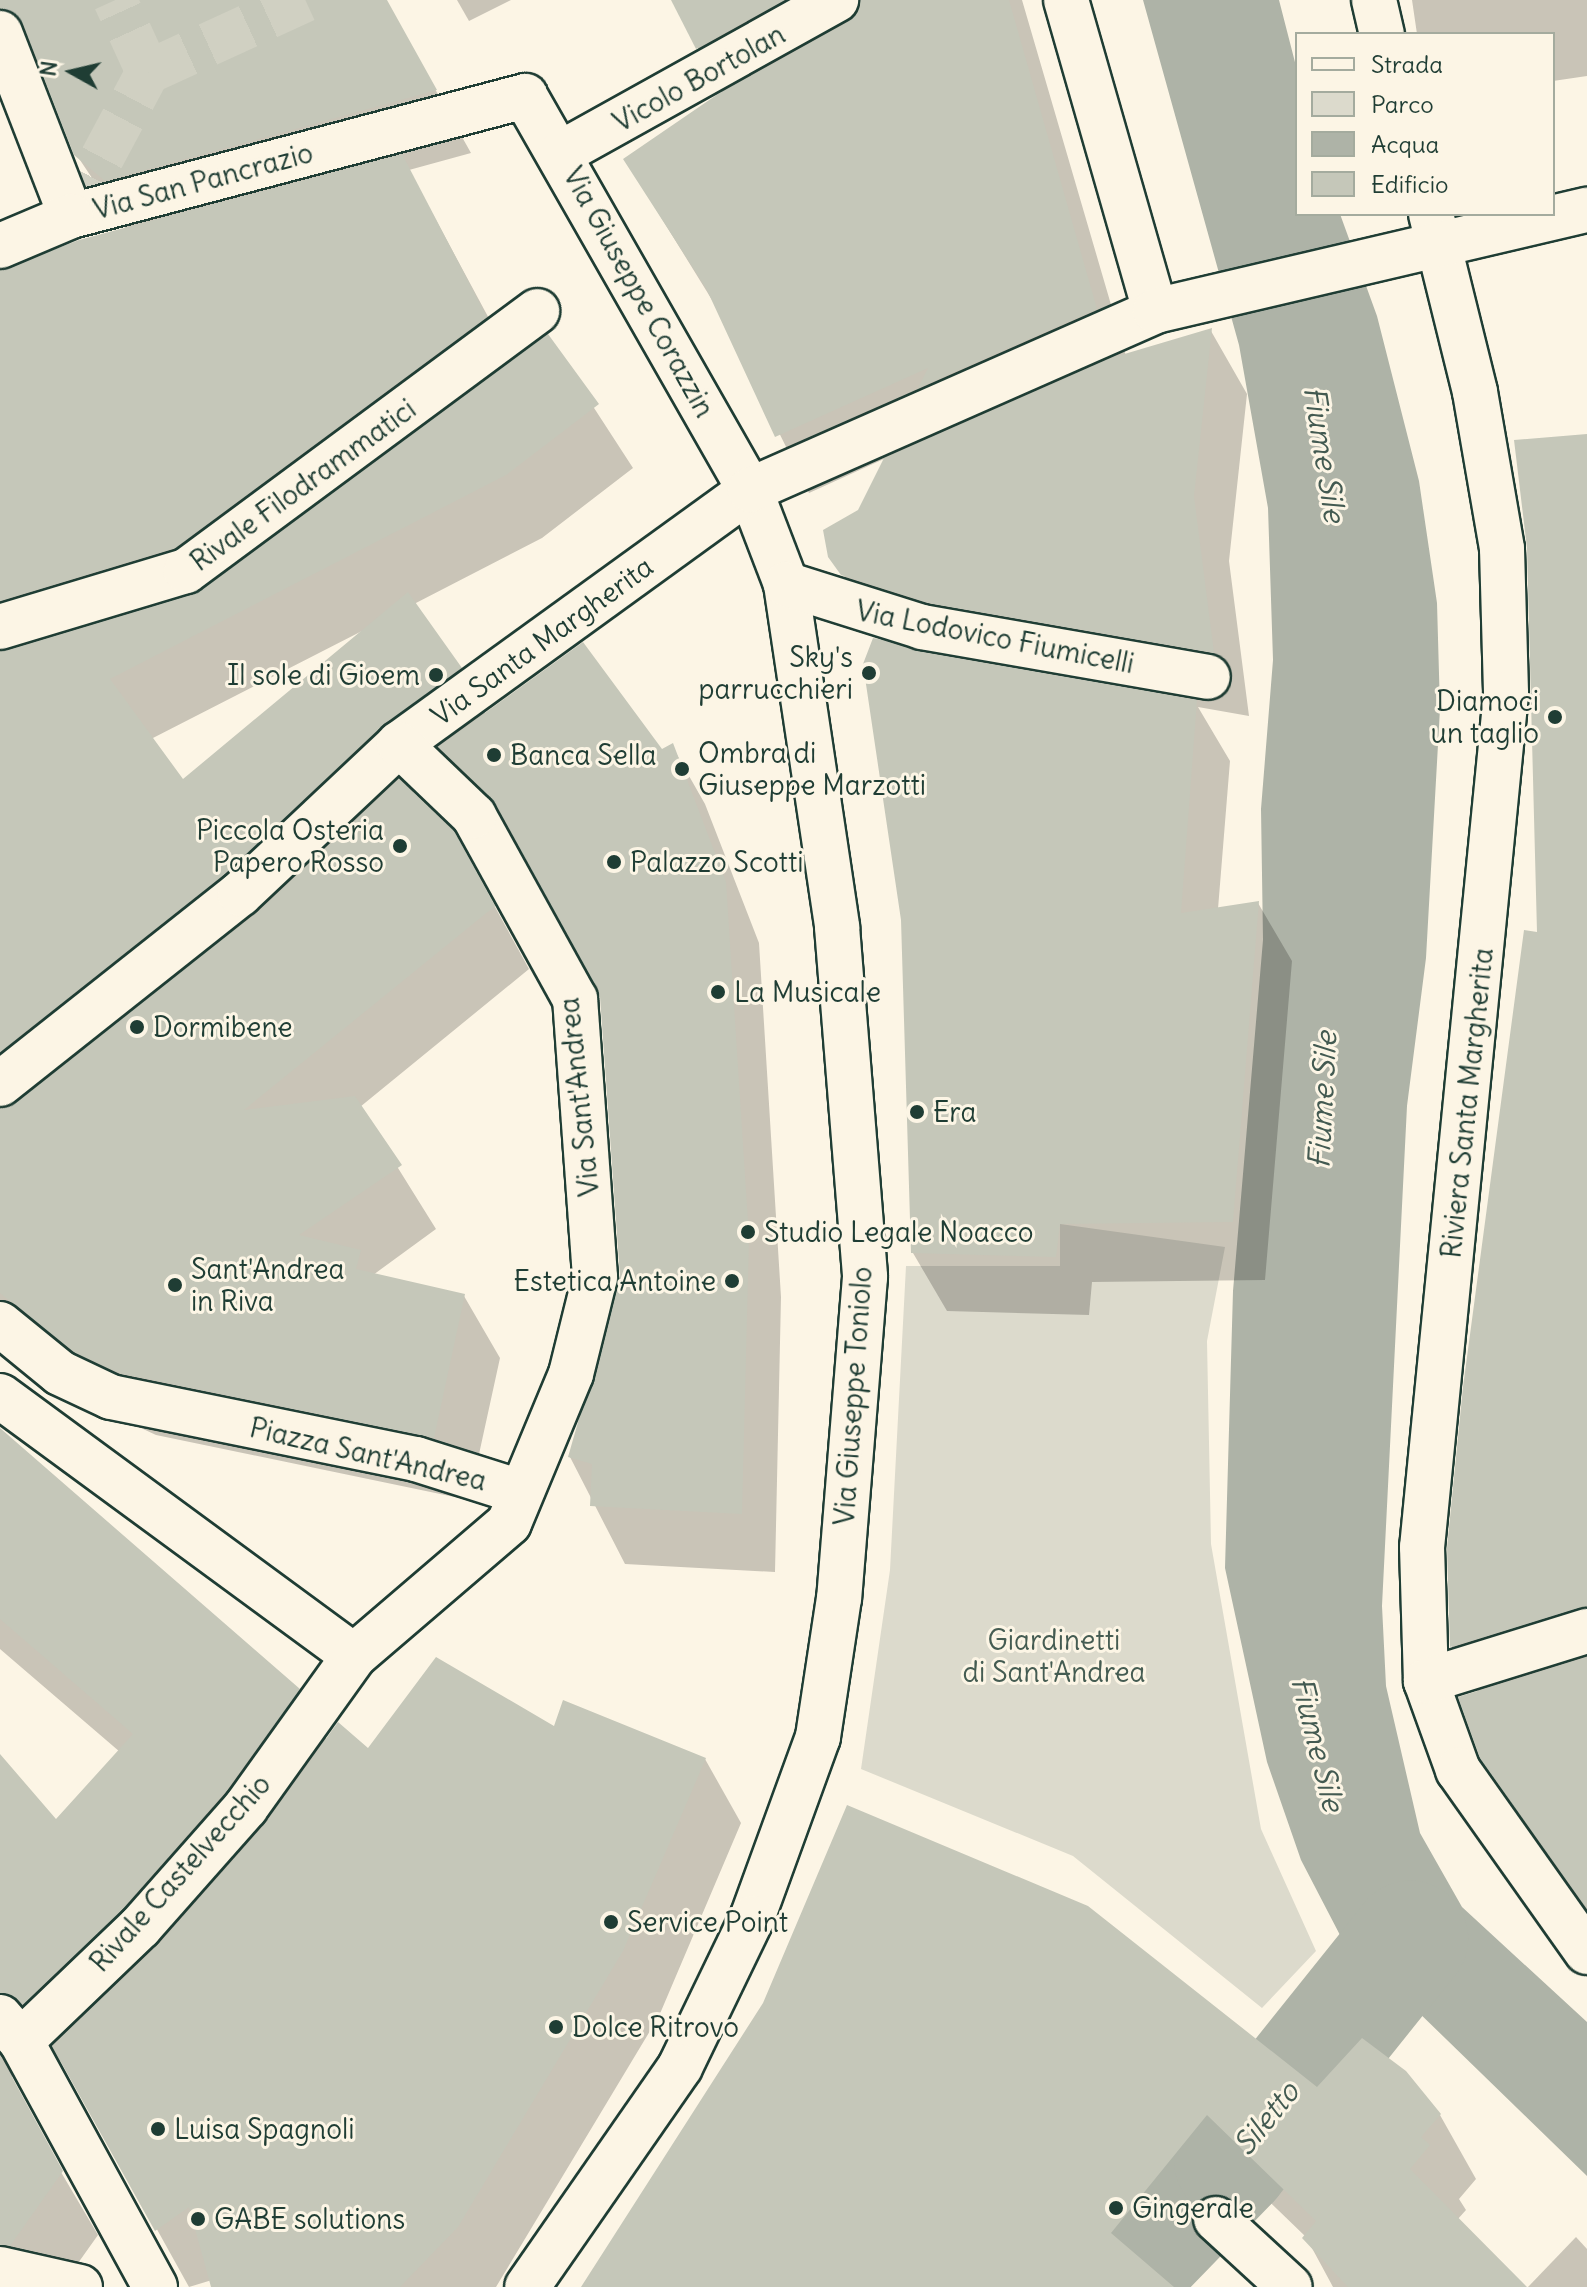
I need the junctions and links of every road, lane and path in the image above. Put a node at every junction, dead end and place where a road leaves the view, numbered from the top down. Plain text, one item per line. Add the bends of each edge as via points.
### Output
1 (836, 0) edge
2 (1066, 0) edge
3 (1374, 0) edge
4 (1382, 32) edge
5 (0, 33) edge
6 (525, 96) joint
7 (561, 153) junction
8 (1587, 210) edge
9 (1555, 214) edge
10 (71, 216) junction
11 (1533, 216) edge
12 (1434, 227) edge
13 (0, 246) edge
14 (537, 311) dead end
15 (1155, 311) junction
16 (750, 490) junction
17 (786, 584) junction
18 (0, 627) edge
19 (1208, 677) dead end
20 (399, 744) junction
21 (0, 1084) edge
22 (0, 1324) edge
23 (0, 1396) edge
24 (517, 1491) junction
25 (1587, 1631) edge
26 (354, 1656) junction
27 (1426, 1681) junction
28 (1587, 1952) edge
29 (10, 2029) edge
30 (1216, 2219) dead end
31 (3, 2275) edge
32 (80, 2287) edge
33 (155, 2287) edge
34 (527, 2287) edge
35 (1290, 2287) edge

1 - 7 street, Vicolo Bortolan
2 - 15 street
3 - 4 street
5 - 10 street, Via San Pancrazio
6 - 7 street, Via Giuseppe Corazzin
6 - 10 street, Via San Pancrazio
7 - 16 street, Via Giuseppe Corazzin
8 - 9 street, Via Santa Margherita
10 - 13 street
11 - 12 street, Via Santa Margherita
12 - 15 street, Via Santa Margherita via 1370,258
12 - 27 street, Riviera Santa Margherita via 1475,392 1502,549 1506,694 1422,1547
14 - 18 street, Rivale Filodrammatici via 186,571
15 - 16 street, Via Santa Margherita
16 - 17 street, Via Giuseppe Toniolo
16 - 20 street, Via Santa Margherita
17 - 19 street, Via Lodovico Fiumicelli via 922,627
17 - 34 street, Via Giuseppe Toniolo via 837,927 865,1277 839,1598 811,1773 752,1918 680,2067
20 - 21 street, Via Santa Margherita via 240,894
20 - 24 street, Via Sant'Andrea via 474,816 575,999 595,1277 571,1374
22 - 24 street, Piazza Sant'Andrea via 60,1373 111,1397 416,1459
23 - 26 street
24 - 26 street, Piazza Sant'Andrea via 509,1523
25 - 27 street
26 - 29 street, Rivale Castelvecchio via 246,1807 140,1927
27 - 28 street, Riviera Santa Margherita via 1458,1770
29 - 33 street
30 - 35 street
31 - 32 street

